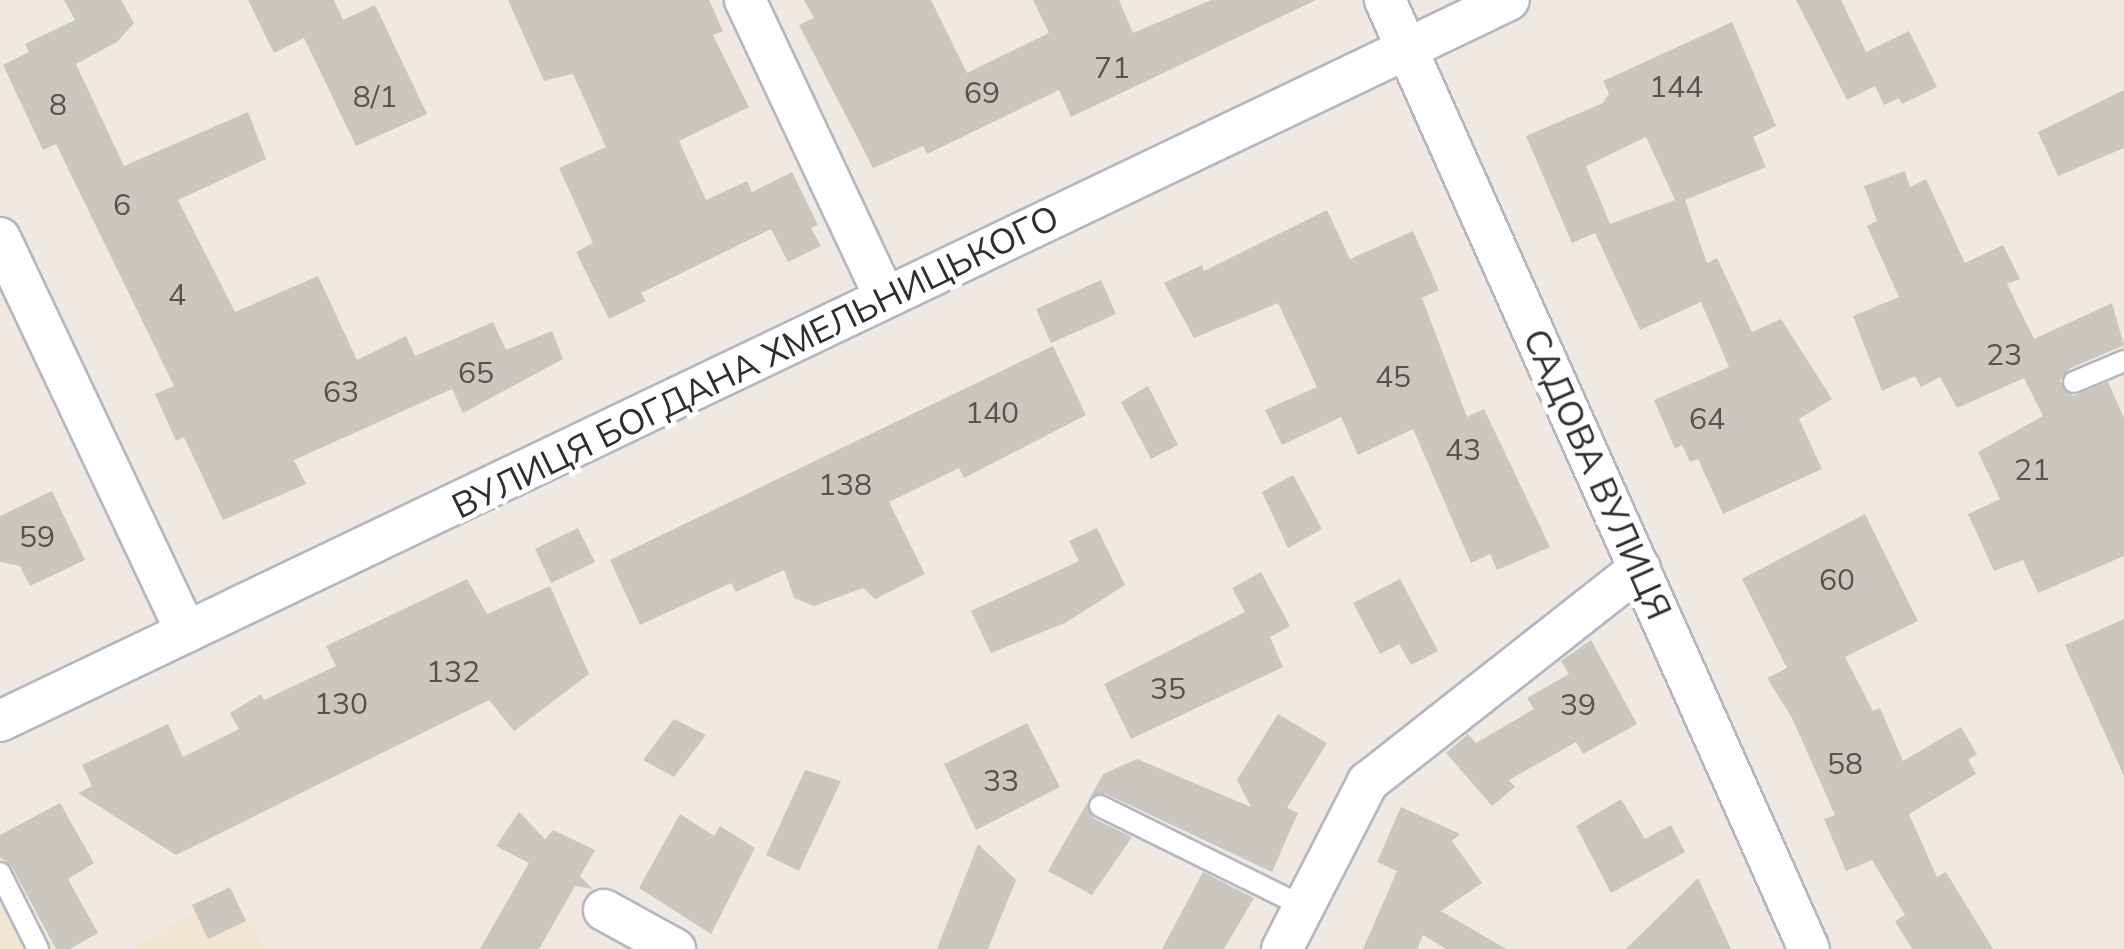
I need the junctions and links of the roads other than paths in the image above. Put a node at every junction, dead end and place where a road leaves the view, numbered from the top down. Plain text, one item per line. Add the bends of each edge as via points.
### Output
1 (745, 0) edge
2 (1384, 0) edge
3 (1509, 0) edge
4 (1408, 50) junction
5 (0, 238) edge
6 (885, 298) junction
7 (2124, 361) edge
8 (2074, 382) dead end
9 (1640, 568) junction
10 (186, 632) junction
11 (0, 721) edge
12 (1100, 806) dead end
13 (0, 873) edge
14 (1302, 906) junction
15 (604, 910) dead end
16 (38, 949) edge
17 (675, 949) edge
18 (1282, 949) edge
19 (1809, 949) edge

1 - 6 street
2 - 4 street, САДОВА ВУЛИЦЯ
3 - 4 street, ВУЛИЦЯ БОГДАНА ХМЕЛЬНИЦЬКОГО
4 - 6 street, ВУЛИЦЯ БОГДАНА ХМЕЛЬНИЦЬКОГО
4 - 9 street, САДОВА ВУЛИЦЯ
5 - 10 street
6 - 10 street, ВУЛИЦЯ БОГДАНА ХМЕЛЬНИЦЬКОГО
7 - 8 lane
9 - 14 street via 1368,782
9 - 19 street, САДОВА ВУЛИЦЯ
10 - 11 street, ВУЛИЦЯ БОГДАНА ХМЕЛЬНИЦЬКОГО
12 - 14 lane
13 - 16 lane
14 - 18 street
15 - 17 street

